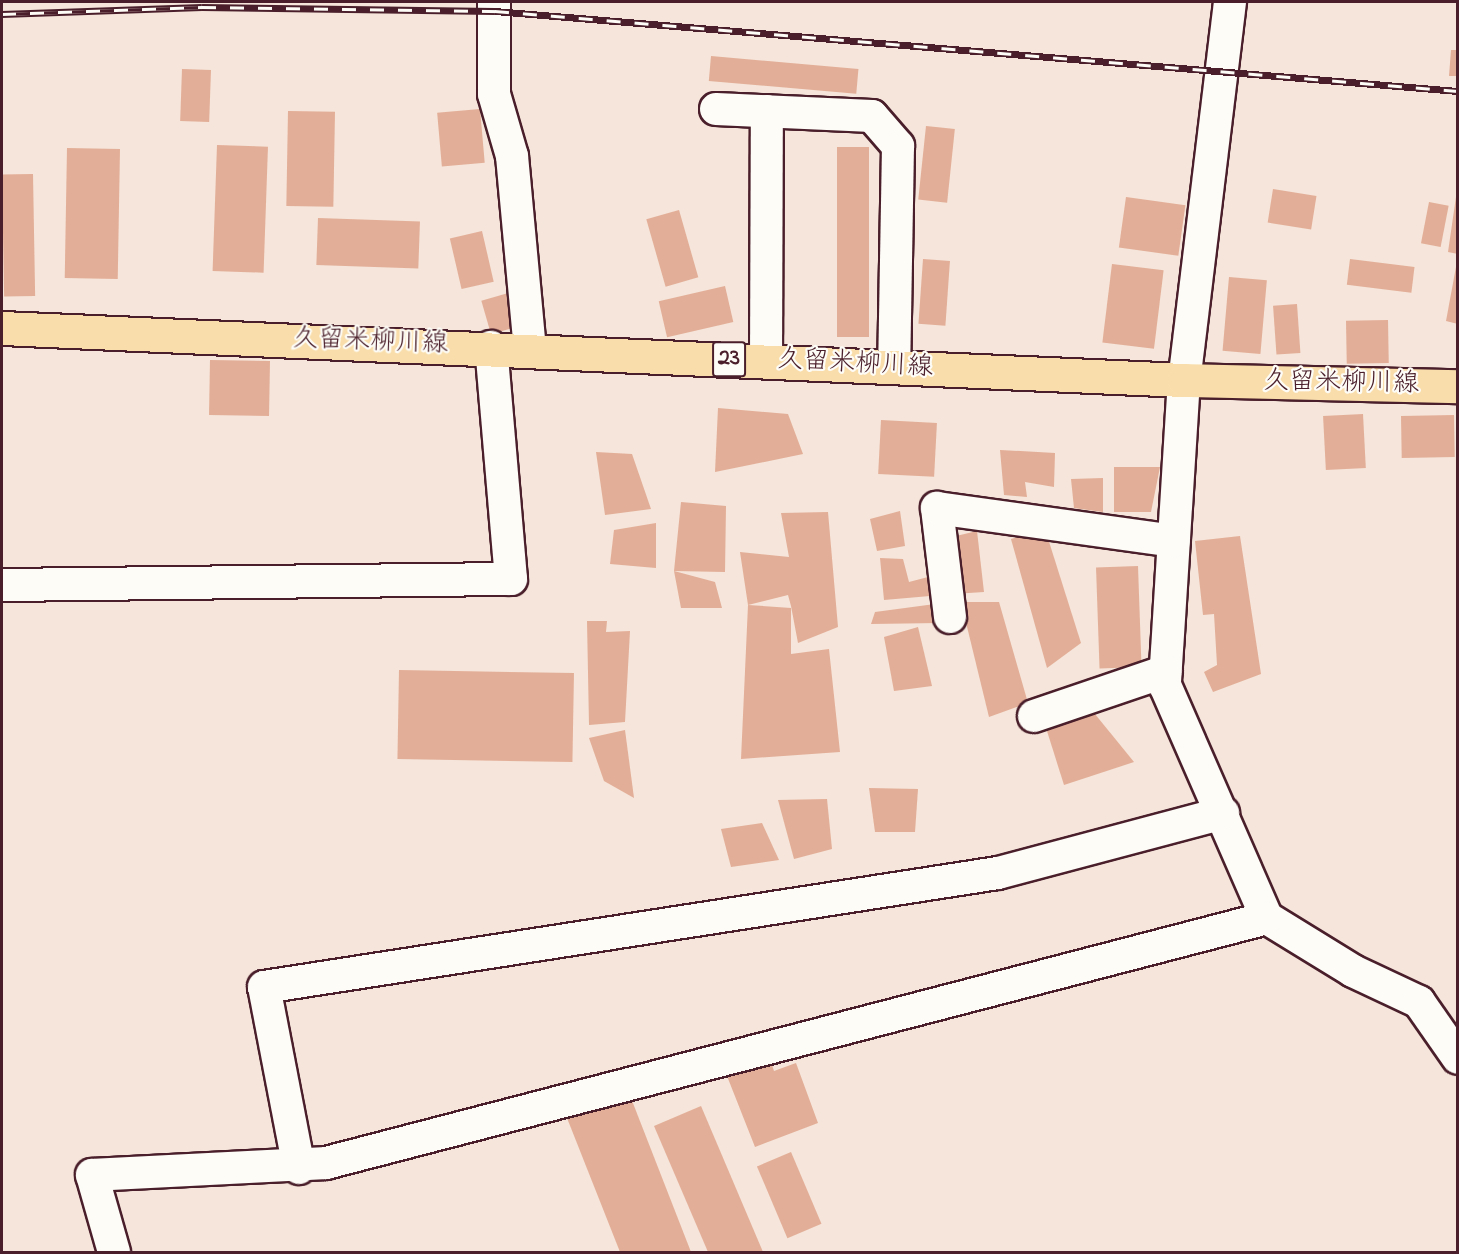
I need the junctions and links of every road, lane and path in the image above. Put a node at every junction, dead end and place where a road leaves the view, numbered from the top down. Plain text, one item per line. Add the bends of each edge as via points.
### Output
1 (494, 2) edge
2 (1230, 2) edge
3 (716, 109) dead end
4 (767, 111) junction
5 (2, 328) edge
6 (491, 347) junction
7 (530, 350) junction
8 (766, 361) junction
9 (894, 366) junction
10 (1184, 380) junction
11 (1458, 386) edge
12 (1174, 541) junction
13 (2, 585) edge
14 (950, 617) dead end
15 (1166, 670) junction
16 (1034, 716) dead end
17 (1223, 813) junction
18 (1267, 918) junction
19 (1458, 1058) edge
20 (299, 1168) junction
21 (114, 1252) edge

1 - 7 street via 494,94 512,156
2 - 10 street
3 - 4 street
4 - 8 street
4 - 9 street via 872,116 898,146
5 - 6 main road, 久留米柳川線 / 23
6 - 7 main road, 久留米柳川線 / 23
6 - 13 street via 511,579
7 - 8 main road, 久留米柳川線 / 23
8 - 9 main road, 久留米柳川線 / 23
9 - 10 main road, 久留米柳川線 / 23
10 - 11 main road, 久留米柳川線 / 23
10 - 12 street
12 - 14 street via 937,508
12 - 15 street
15 - 16 street
15 - 17 street via 1165,685
17 - 18 street
17 - 20 street via 998,873 264,987
18 - 19 street via 1353,971 1419,1002
18 - 20 street
20 - 21 street via 92,1175

